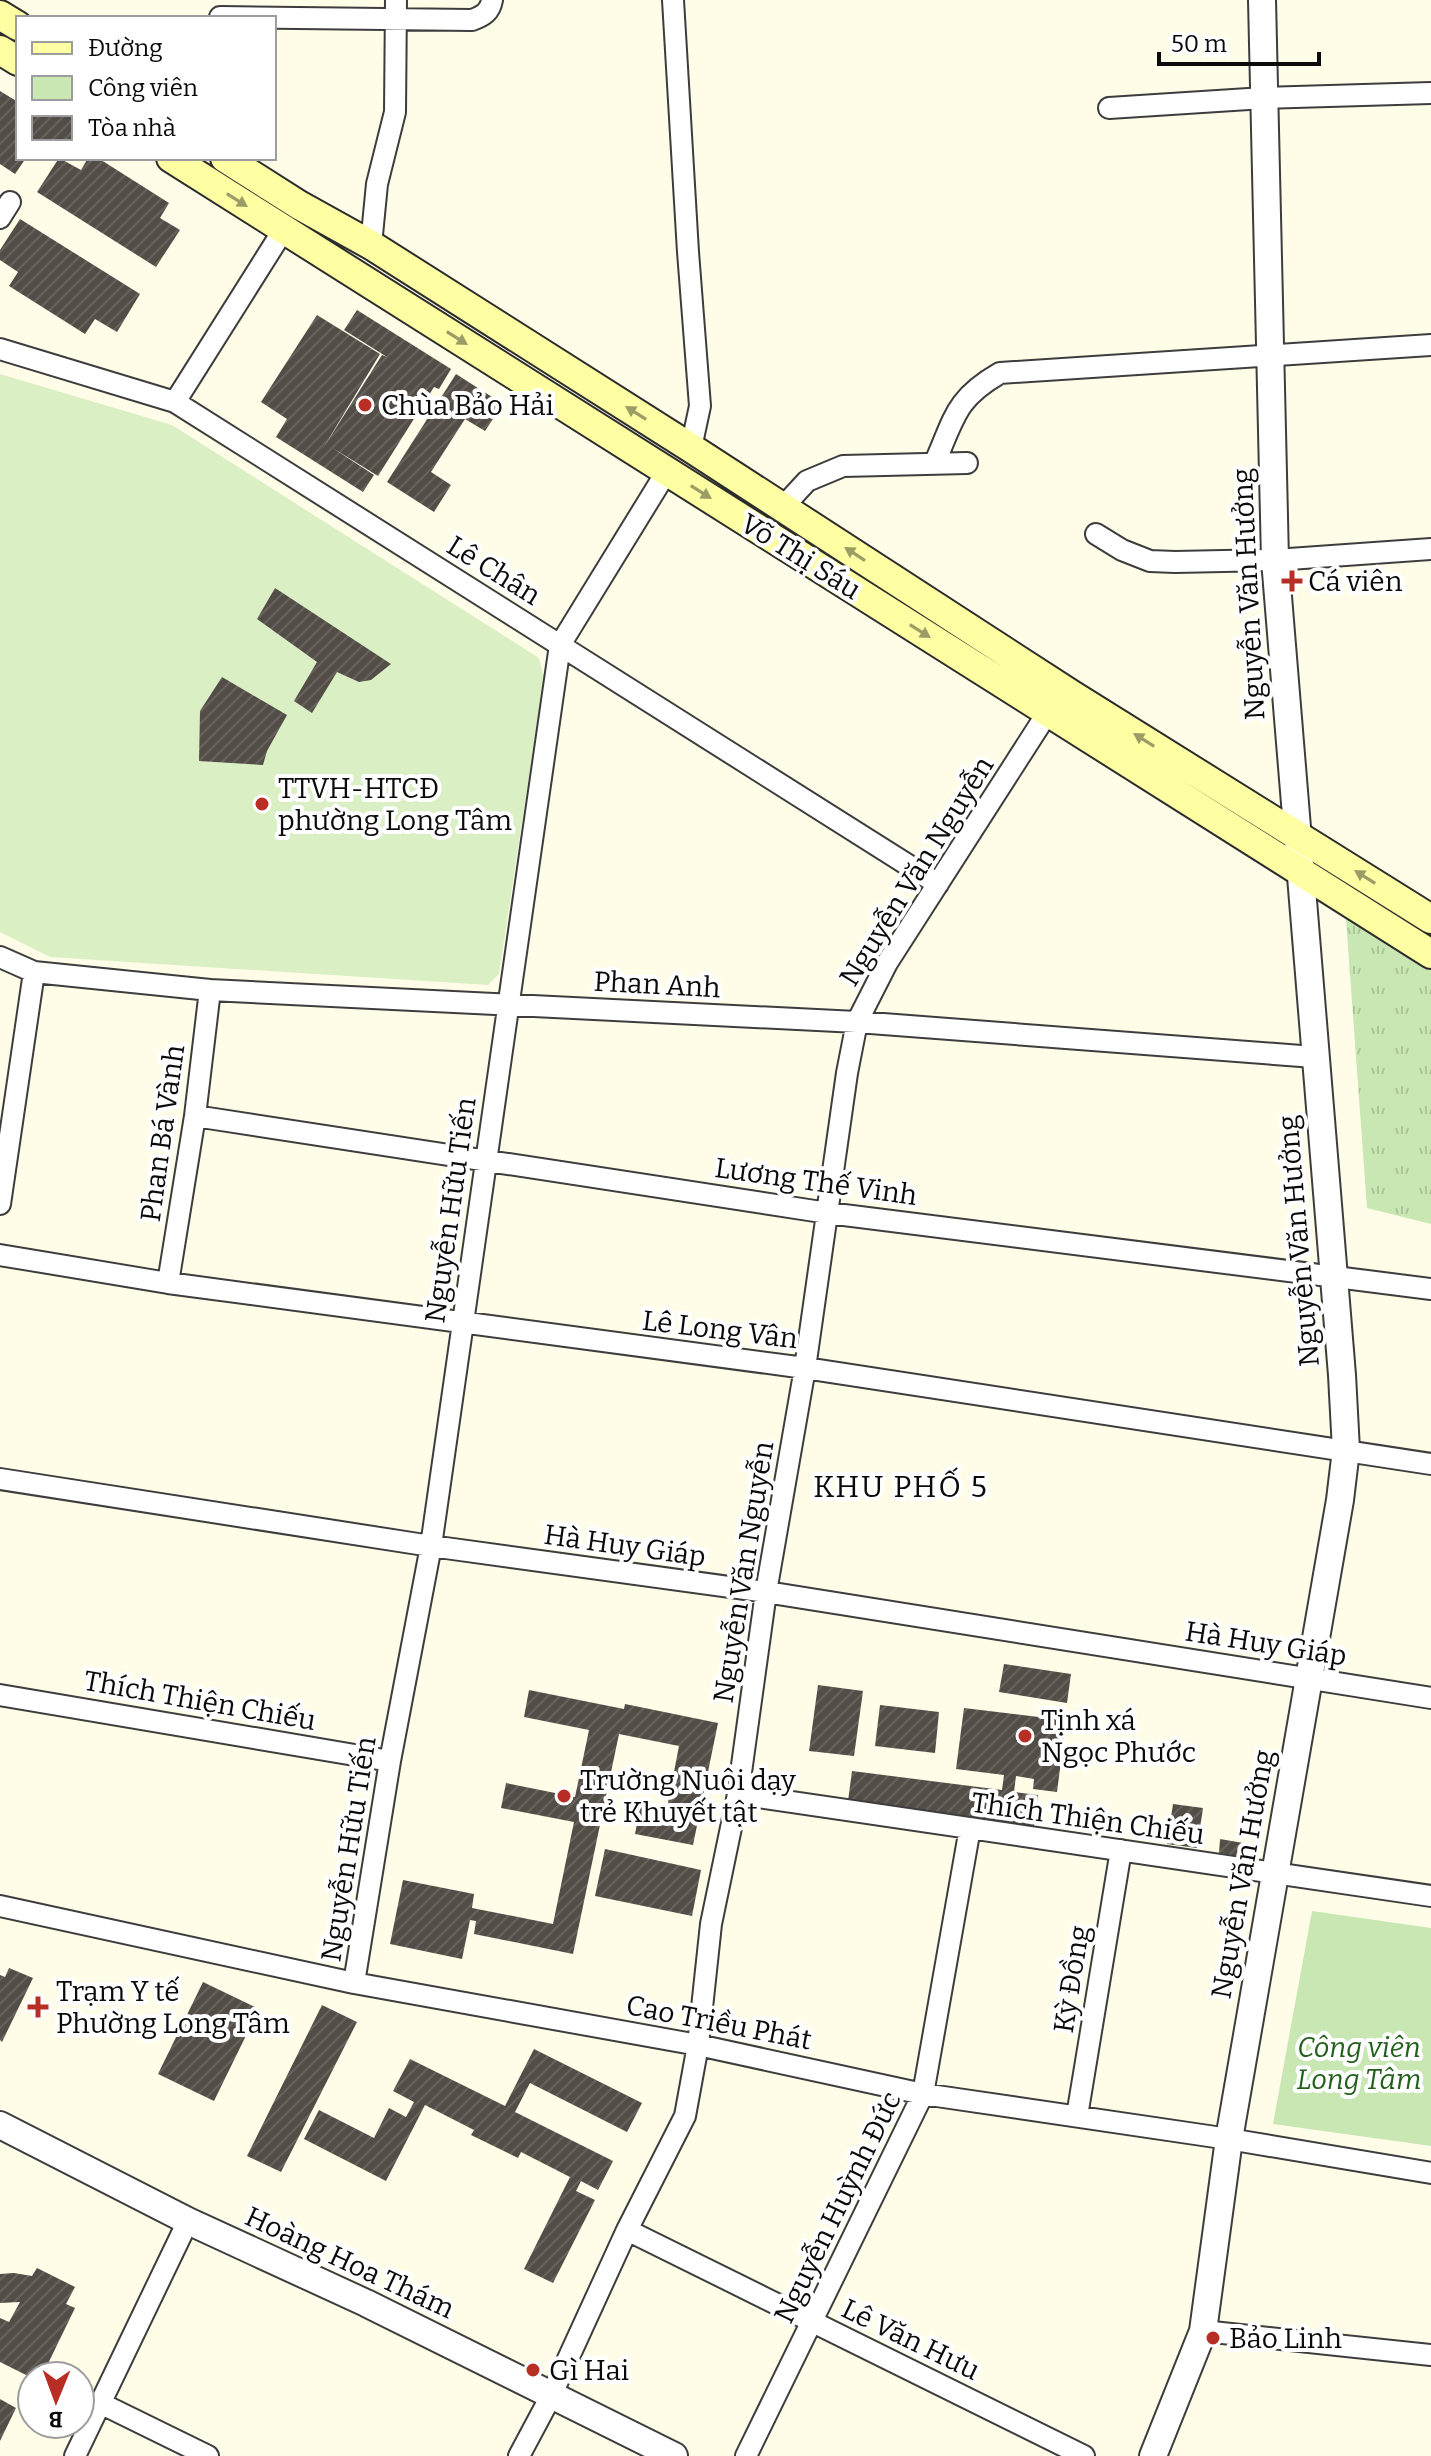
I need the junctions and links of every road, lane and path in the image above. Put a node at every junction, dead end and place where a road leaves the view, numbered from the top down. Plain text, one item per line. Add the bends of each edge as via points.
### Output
1 (492, 0) edge
2 (673, 0) edge
3 (1262, 0) edge
4 (396, 10) edge
5 (245, 16) edge
6 (1431, 93) edge
7 (1264, 98) junction
8 (1109, 108) dead end
9 (174, 160) edge
10 (228, 160) edge
11 (284, 229) junction
12 (371, 245) junction
13 (1431, 345) edge
14 (0, 349) edge
15 (1269, 354) junction
16 (175, 402) junction
17 (691, 448) junction
18 (935, 462) junction
19 (967, 463) dead end
20 (667, 471) junction
21 (783, 507) junction
22 (1096, 534) dead end
23 (1431, 549) edge
24 (1275, 560) junction
25 (560, 645) junction
26 (1048, 712) junction
27 (1298, 836) junction
28 (1301, 873) junction
29 (938, 884) junction
30 (1431, 919) edge
31 (1431, 954) edge
32 (0, 957) edge
33 (34, 972) junction
34 (210, 990) junction
35 (508, 1005) junction
36 (857, 1022) junction
37 (1314, 1057) junction
38 (195, 1116) junction
39 (486, 1160) junction
40 (0, 1204) edge
41 (828, 1213) junction
42 (0, 1255) edge
43 (1334, 1278) junction
44 (168, 1283) junction
45 (1431, 1289) edge
46 (461, 1324) junction
47 (805, 1368) junction
48 (1346, 1450) junction
49 (1431, 1464) edge
50 (0, 1479) edge
51 (431, 1546) junction
52 (766, 1592) junction
53 (1309, 1679) junction
54 (0, 1695) edge
55 (1431, 1698) edge
56 (390, 1761) junction
57 (738, 1794) junction
58 (970, 1828) junction
59 (1121, 1850) junction
60 (1275, 1874) junction
61 (1431, 1896) edge
62 (0, 1906) edge
63 (354, 1983) junction
64 (698, 2045) junction
65 (923, 2094) junction
66 (1077, 2116) junction
67 (0, 2125) edge
68 (1229, 2139) junction
69 (1431, 2173) edge
70 (188, 2221) junction
71 (627, 2230) junction
72 (814, 2321) junction
73 (1203, 2331) junction
74 (1431, 2355) edge
75 (551, 2396) junction
76 (102, 2404) junction
77 (75, 2456) edge
78 (208, 2456) edge
79 (519, 2456) edge
80 (674, 2456) edge
81 (746, 2456) edge
82 (1084, 2456) edge
83 (1153, 2456) edge

1 - 4 street via 484,15 472,20
2 - 17 street via 700,406
3 - 7 street, Nguyễn Văn Hưởng
4 - 5 street
4 - 12 street via 395,112 377,184
6 - 7 street
7 - 8 street
7 - 15 street, Nguyễn Văn Hưởng
9 -> 11 main road, Võ Thị Sáu
10 - 12 main road, Võ Thị Sáu
11 - 16 street
11 -> 20 main road, Võ Thị Sáu
17 -> 12 main road, Võ Thị Sáu
13 - 15 street
14 - 16 street, Lê Chân
15 - 18 street via 1000,373 961,402
15 - 24 street, Nguyễn Văn Hưởng
16 - 25 street, Lê Chân
17 - 21 main road, Võ Thị Sáu
18 - 19 street
18 - 21 street via 843,466 807,481
20 - 25 street, Nguyễn Hữu Tiến
20 -> 26 main road, Võ Thị Sáu
27 -> 21 main road, Võ Thị Sáu
22 - 24 street via 1150,561
23 - 24 street
24 - 27 street, Nguyễn Văn Hưởng
25 - 29 street, Lê Chân
25 - 35 street, Nguyễn Hữu Tiến
26 - 28 main road, Võ Thị Sáu
26 - 29 street, Nguyễn Văn Nguyễn
27 - 28 street, Nguyễn Văn Hưởng
30 -> 27 main road, Võ Thị Sáu
28 - 31 main road, Võ Thị Sáu
28 - 37 street, Nguyễn Văn Hưởng
29 - 36 street, Nguyễn Văn Nguyễn
32 - 33 street, Phan Anh
33 - 34 street, Phan Anh
33 - 40 street
34 - 35 street, Phan Anh
34 - 38 street, Phan Bá Vành
35 - 36 street, Phan Anh
35 - 39 street, Nguyễn Hữu Tiến
36 - 37 street, Phan Anh
36 - 41 street, Nguyễn Văn Nguyễn
37 - 43 street, Nguyễn Văn Hưởng
38 - 39 street, Lương Thế Vinh
38 - 44 street, Phan Bá Vành
39 - 41 street, Lương Thế Vinh
39 - 46 street, Nguyễn Hữu Tiến
41 - 43 street, Lương Thế Vinh
41 - 47 street, Nguyễn Văn Nguyễn
42 - 44 street, Lê Long Vân
43 - 45 street, Lương Thế Vinh
43 - 48 street, Nguyễn Văn Hưởng
44 - 46 street, Lê Long Vân
46 - 47 street, Lê Long Vân
46 - 51 street, Nguyễn Hữu Tiến
47 - 48 street, Lê Long Vân
47 - 52 street, Nguyễn Văn Nguyễn
48 - 49 street, Lê Long Vân
48 - 53 street, Nguyễn Văn Hưởng
50 - 51 street, Hà Huy Giáp
51 - 52 street, Hà Huy Giáp
51 - 56 street, Nguyễn Hữu Tiến
52 - 53 street, Hà Huy Giáp
52 - 57 street, Nguyễn Văn Nguyễn
53 - 55 street, Hà Huy Giáp
53 - 60 street, Nguyễn Văn Hưởng
54 - 56 street, Thích Thiện Chiếu
56 - 63 street, Nguyễn Hữu Tiến
57 - 58 street, Thích Thiện Chiếu
57 - 64 street, Nguyễn Văn Nguyễn via 711,1924
58 - 59 street, Thích Thiện Chiếu
58 - 65 street, Nguyễn Huỳnh Đức
59 - 60 street, Thích Thiện Chiếu
59 - 66 street, Kỳ Đồng
60 - 61 street, Thích Thiện Chiếu
60 - 68 street, Nguyễn Văn Hưởng
62 - 63 street, Cao Triều Phát
63 - 64 street, Cao Triều Phát
64 - 65 street, Cao Triều Phát
64 - 71 street, Nguyễn Văn Nguyễn via 685,2116
65 - 66 street, Cao Triều Phát
65 - 72 street, Nguyễn Huỳnh Đức
66 - 68 street, Cao Triều Phát
67 - 70 street, Hoàng Hoa Thám
68 - 69 street, Cao Triều Phát
68 - 73 street, Nguyễn Văn Hưởng
70 - 75 street, Hoàng Hoa Thám
70 - 76 street
71 - 72 street, Lê Văn Hưu
71 - 75 street, Nguyễn Văn Nguyễn
72 - 81 street, Nguyễn Huỳnh Đức
72 - 82 street, Lê Văn Hưu
73 - 74 street
73 - 83 street, Nguyễn Văn Hưởng
75 - 79 street, Nguyễn Văn Nguyễn
75 - 80 street, Hoàng Hoa Thám
76 - 77 street
76 - 78 street

